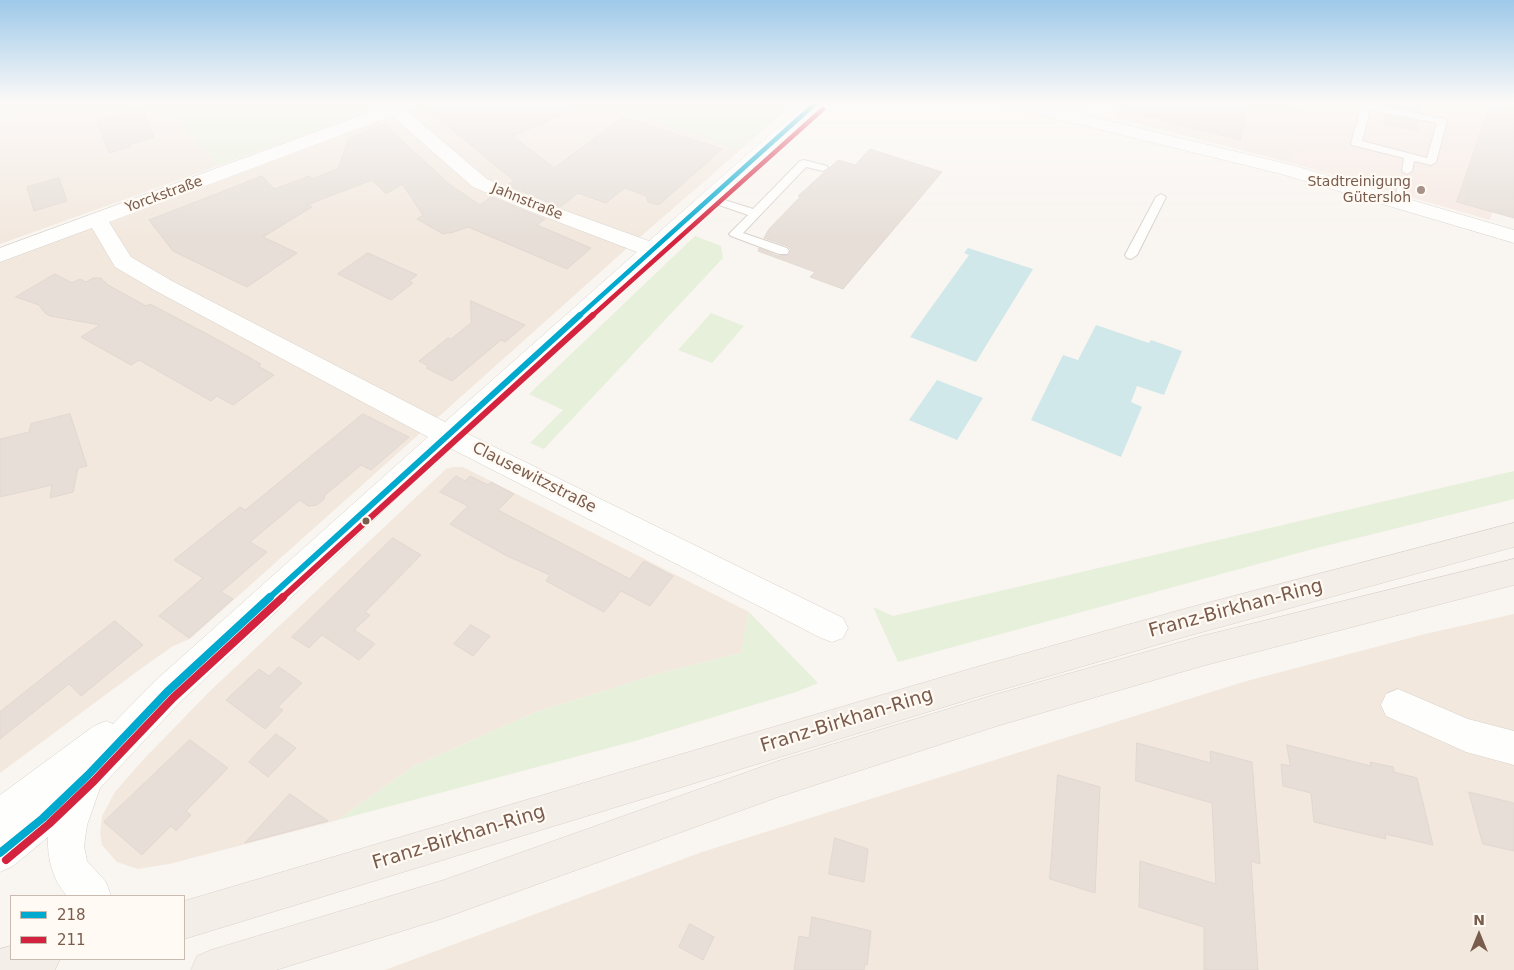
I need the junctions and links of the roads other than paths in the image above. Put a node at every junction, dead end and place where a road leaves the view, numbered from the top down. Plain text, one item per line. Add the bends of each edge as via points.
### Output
1 (292, 147) edge
2 (438, 147) edge
3 (766, 147) edge
4 (1207, 147) edge
5 (1376, 147) edge
6 (1435, 147) edge
7 (1410, 156) junction
8 (822, 168) dead end
9 (1407, 171) dead end
10 (1161, 197) dead end
11 (709, 198) junction
12 (754, 213) junction
13 (97, 220) junction
14 (735, 234) junction
15 (1514, 237) edge
16 (732, 248) dead end
17 (653, 250) junction
18 (783, 251) dead end
19 (0, 255) edge
20 (1131, 255) dead end
21 (448, 435) junction
22 (1514, 535) edge
23 (1514, 572) edge
24 (832, 628) dead end
25 (167, 692) junction
26 (1398, 705) dead end
27 (1514, 748) edge
28 (88, 776) junction
29 (0, 817) edge
30 (0, 853) edge
31 (91, 895) edge
32 (185, 920) edge
33 (36, 960) edge
34 (0, 969) edge
35 (211, 970) edge

1 - 13 street, Yorckstraße
2 - 17 street, Jahnstraße via 480,184
3 - 11 street
4 - 15 street via 1288,170 1401,194
5 - 7 lane
6 - 7 lane via 1431,162
7 - 9 lane
8 - 12 lane via 804,163
10 - 20 lane
11 - 12 lane
11 - 17 street
12 - 14 lane
13 - 19 street, Yorckstraße
13 - 21 street, Clausewitzstraße via 123,262
14 - 16 lane
14 - 18 lane
17 - 21 street
21 - 24 street, Clausewitzstraße
21 - 25 street
22 - 32 main road, Franz-Birkhan-Ring via 980,680
23 - 35 main road, Franz-Birkhan-Ring via 1202,651 997,710 778,779 444,899
25 - 28 street
25 - 29 street
26 - 27 street via 1466,735
28 - 30 street
28 - 31 street via 71,813 66,848 71,869
33 - 34 main road

